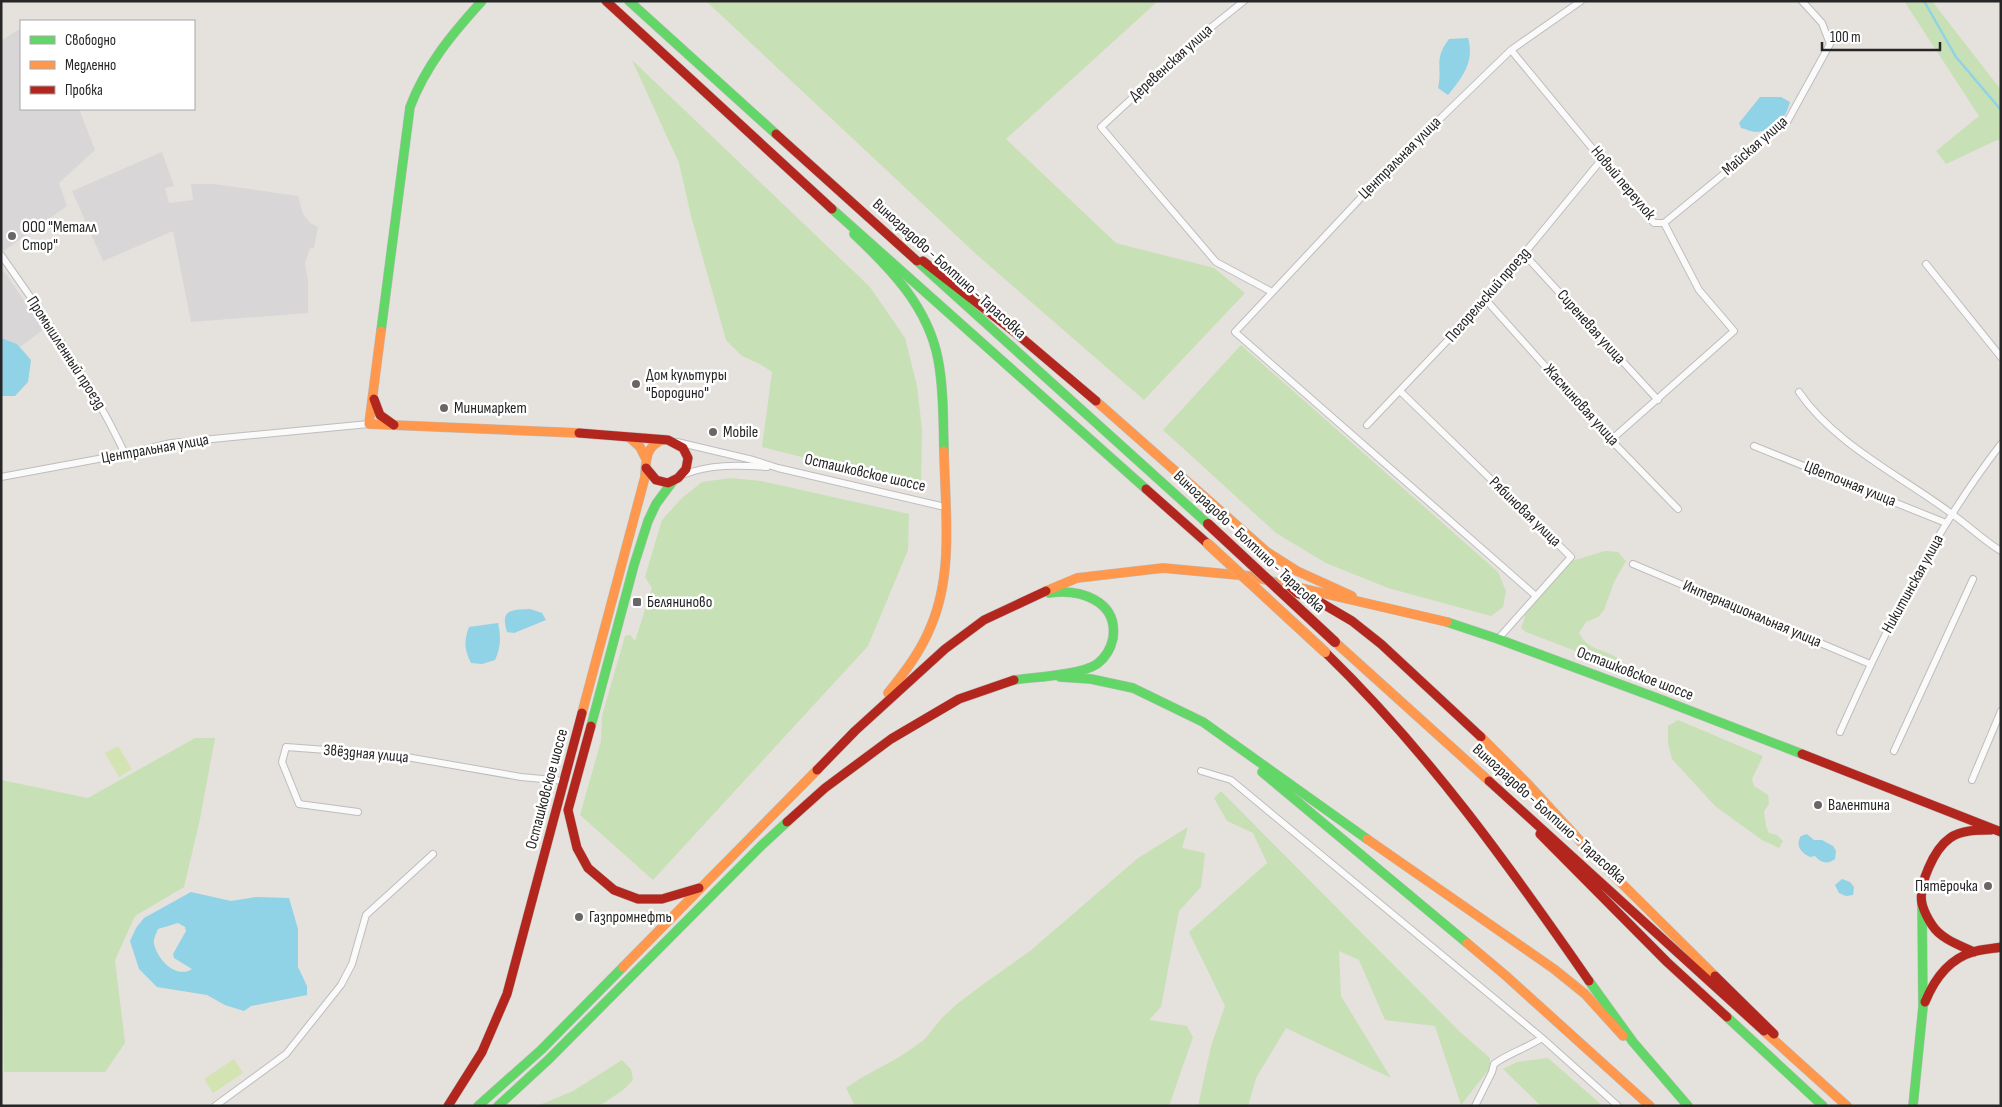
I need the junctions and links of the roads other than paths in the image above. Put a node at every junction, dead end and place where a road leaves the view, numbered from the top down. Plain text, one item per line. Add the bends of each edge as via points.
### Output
1 (482, 1) edge
2 (606, 1) edge
3 (629, 1) edge
4 (1244, 1) edge
5 (1581, 1) edge
6 (1802, 1) edge
7 (1511, 50) junction
8 (1602, 159) junction
9 (781, 162) junction
10 (1664, 223) junction
11 (884, 231) junction
12 (1524, 254) junction
13 (1, 255) edge
14 (1926, 264) dead end
15 (1272, 292) junction
16 (1486, 300) junction
17 (2001, 357) edge
18 (1400, 391) junction
19 (1799, 392) dead end
20 (373, 394) junction
21 (1658, 400) junction
22 (369, 424) junction
23 (1367, 425) dead end
24 (397, 426) junction
25 (630, 438) junction
26 (665, 440) junction
27 (1611, 440) junction
28 (676, 442) junction
29 (2001, 444) edge
30 (1754, 446) dead end
31 (125, 454) junction
32 (645, 457) junction
33 (646, 468) junction
34 (778, 468) junction
35 (682, 475) junction
36 (1, 477) edge
37 (673, 481) junction
38 (945, 507) junction
39 (1678, 509) dead end
40 (1952, 514) junction
41 (1946, 523) junction
42 (2001, 551) edge
43 (1633, 564) dead end
44 (1262, 579) junction
45 (1973, 579) dead end
46 (1536, 596) junction
47 (1024, 600) junction
48 (1370, 604) junction
49 (1498, 639) junction
50 (1870, 664) junction
51 (1045, 676) junction
52 (2001, 711) edge
53 (869, 717) junction
54 (1203, 722) junction
55 (1840, 732) dead end
56 (1894, 751) dead end
57 (1460, 753) junction
58 (1201, 771) dead end
59 (1972, 780) dead end
60 (564, 781) junction
61 (358, 812) dead end
62 (2000, 832) edge
63 (433, 854) dead end
64 (703, 886) junction
65 (1922, 903) junction
66 (2001, 947) edge
67 (1974, 952) junction
68 (1923, 1007) junction
69 (1542, 1038) junction
70 (1661, 1079) junction
71 (215, 1106) edge
72 (448, 1106) edge
73 (478, 1106) edge
74 (498, 1106) edge
75 (1476, 1106) edge
76 (1618, 1106) edge
77 (1650, 1106) edge
78 (1688, 1106) edge
79 (1823, 1106) edge
80 (1848, 1106) edge
81 (1913, 1106) edge

1 - 20 main road via 422,73 410,107
2 - 9 main road, Виноградово - Болтино - Тарасовка
3 - 11 main road, Виноградово - Болтино - Тарасовка
4 - 15 street, Деревенская улица via 1194,41 1101,127 1216,262
5 - 7 street, Центральная улица
6 - 10 street, Майская улица via 1822,23 1830,44 1787,122
7 - 8 street, Новый переулок
7 - 15 street, Центральная улица via 1384,173
8 - 10 street, Новый переулок via 1654,223
8 - 12 street, Погорельский проезд
9 - 38 main road via 897,276 918,305 938,358
9 - 70 main road, Виноградово - Болтино - Тарасовка, bridge via 1208,544 1325,652 1414,744 1485,832 1627,1036
10 - 21 street, Новый переулок via 1700,290 1734,331
11 - 48 main road via 1066,375 1267,552 1297,571
11 - 57 main road, Виноградово - Болтино - Тарасовка, bridge
12 - 16 street, Погорельский проезд
12 - 21 street, Сиреневая улица
13 - 31 street, Промышленный проезд via 54,330 110,422
14 - 17 street
15 - 46 street, Центральная улица via 1235,332
16 - 18 street, Погорельский проезд
16 - 27 street, Жасминовая улица
18 - 23 street, Погорельский проезд
18 - 46 street, Рябиновая улица via 1571,557
19 - 40 street via 1807,404 1848,442
20 - 22 main road
20 - 24 main road via 380,416
21 - 27 street, Новый переулок
22 - 24 main road, Осташковское шоссе
22 - 31 street, Центральная улица via 171,443
24 - 25 main road, Осташковское шоссе via 554,430
25 - 26 main road, Осташковское шоссе
25 - 32 main road
26 - 28 main road, Осташковское шоссе
26 - 32 main road via 654,443
27 - 39 street, Жасминовая улица
28 - 34 street, Осташковское шоссе
28 - 35 main road via 688,459
29 - 40 street, Никитинская улица
30 - 41 street, Цветочная улица
31 - 36 street, Центральная улица
32 - 33 main road, Осташковское шоссе
33 - 37 main road via 657,480
33 - 60 main road, Осташковское шоссе
34 - 35 street, Осташковское шоссе via 722,465
34 - 38 street, Осташковское шоссе
35 - 37 main road, Осташковское шоссе
37 - 64 main road, Осташковское шоссе via 656,504 637,556 568,810 575,839 588,868 609,887 630,897 652,900 672,898
38 - 53 main road via 942,584 935,615 922,646 904,674
40 - 41 street, Никитинская улица
40 - 42 street
41 - 50 street, Никитинская улица
43 - 50 street, Интернациональная улица
44 - 47 main road, Осташковское шоссе via 1163,568 1117,572 1077,578
44 - 48 main road, Осташковское шоссе
44 - 80 main road via 1318,601 1352,621 1381,644 1472,728 1592,854
45 - 56 street
46 - 49 street, Рябиновая улица
47 - 51 main road via 1054,592 1078,593 1104,607 1113,622 1115,632 1104,659 1093,667
47 - 53 main road via 984,620 945,649
48 - 49 main road, Осташковское шоссе via 1450,623
49 - 62 main road, Осташковское шоссе
50 - 55 street, Никитинская улица
51 - 54 main road via 1092,679 1133,688
51 - 74 main road via 1013,680 959,699 891,739 825,788 762,845
52 - 59 street
53 - 64 main road
54 - 70 main road via 1554,969 1585,994
54 - 77 main road via 1505,975
57 - 79 main road via 1667,962
57 - 80 main road, Виноградово - Болтино - Тарасовка
58 - 69 street via 1231,780
60 - 61 street, Звёздная улица via 521,777 395,755 286,747 282,762 299,804
60 - 72 main road, Осташковское шоссе via 501,1013 480,1057
62 - 65 main road via 1967,830 1949,838 1934,856 1923,884
63 - 71 street via 366,915 352,964 341,985 286,1054
64 - 73 main road via 542,1050
65 - 67 main road via 1933,926 1945,938
65 - 68 main road
66 - 67 main road
67 - 68 main road via 1954,961 1938,974
68 - 81 main road
69 - 75 street via 1494,1064
69 - 76 street
70 - 78 main road, Виноградово - Болтино - Тарасовка

